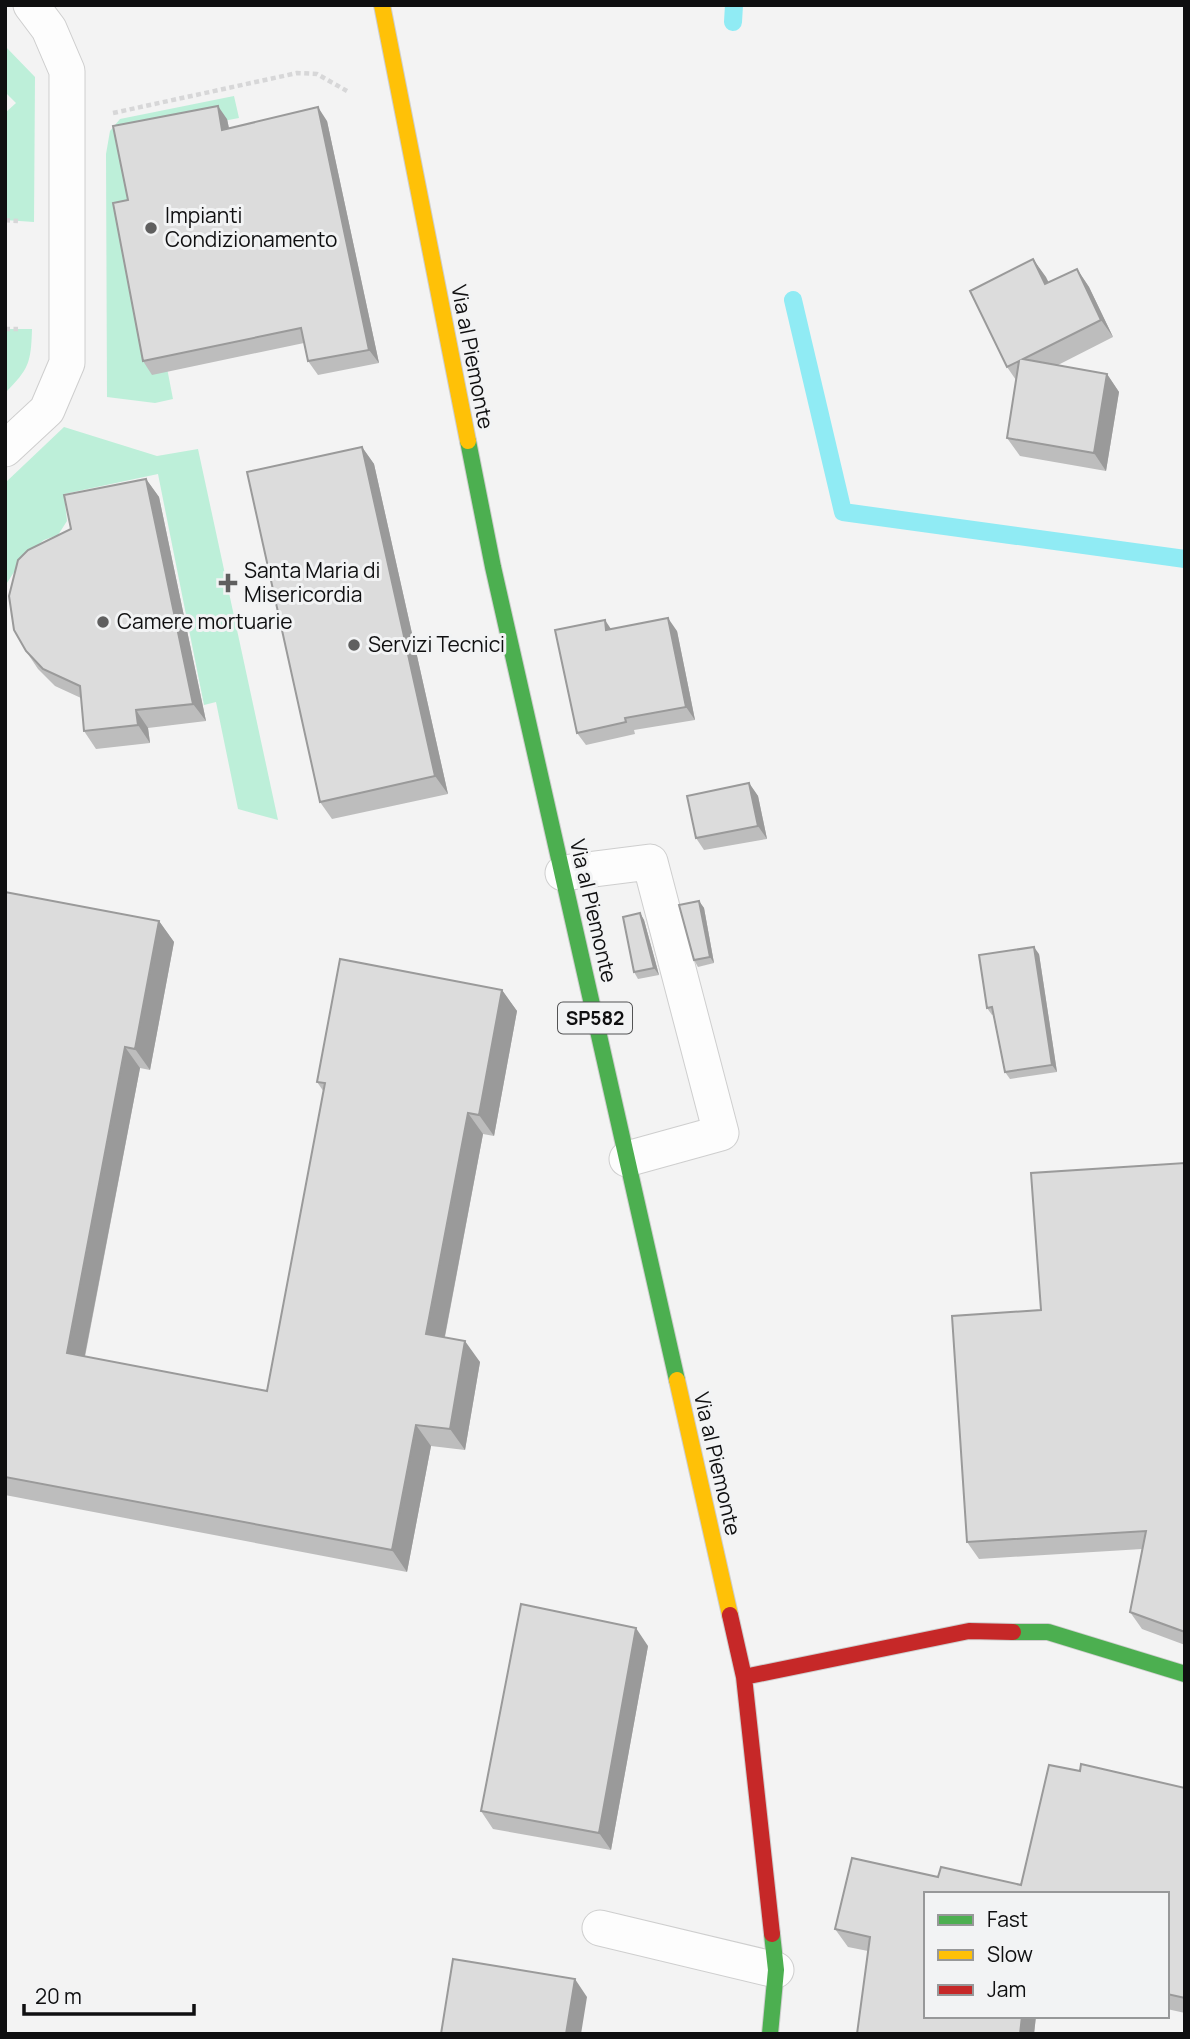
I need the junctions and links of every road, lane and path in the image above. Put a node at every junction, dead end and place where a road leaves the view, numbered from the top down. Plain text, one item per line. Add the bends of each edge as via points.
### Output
1 (31, 5) edge
2 (382, 5) edge
3 (351, 94) dead end
4 (107, 120) dead end
5 (5, 449) edge
6 (563, 873) junction
7 (627, 1159) junction
8 (1185, 1674) edge
9 (744, 1677) junction
10 (600, 1928) dead end
11 (776, 1970) junction
12 (770, 2034) edge

1 - 5 lane via 49,29 66,71 67,363 47,410
2 - 6 main road, Via al Piemonte / SP582 via 493,567
3 - 4 path via 327,79 297,72 123,109
6 - 7 main road, Via al Piemonte / SP582
6 - 7 lane via 650,862 721,1133
7 - 9 main road, Via al Piemonte / SP582
8 - 9 main road via 1048,1632 969,1631
9 - 11 main road, Via al Piemonte / SP582
10 - 11 lane
11 - 12 main road, Via al Piemonte / SP582

